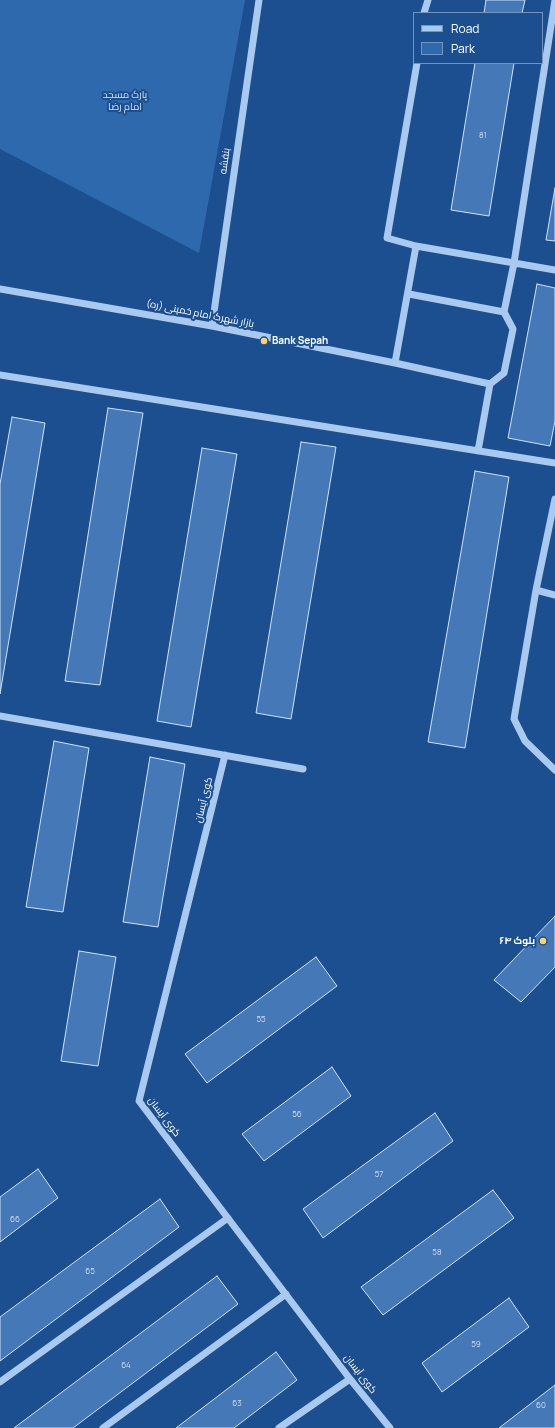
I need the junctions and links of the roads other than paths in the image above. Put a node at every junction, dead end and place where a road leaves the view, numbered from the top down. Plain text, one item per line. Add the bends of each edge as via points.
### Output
1 (258, 0) edge
2 (428, 0) edge
3 (555, 0) edge
4 (424, 12) edge
5 (416, 64) edge
6 (416, 246) junction
7 (514, 263) junction
8 (555, 270) edge
9 (0, 289) edge
10 (409, 294) junction
11 (504, 312) junction
12 (212, 326) junction
13 (395, 363) junction
14 (0, 374) edge
15 (490, 384) junction
16 (478, 451) junction
17 (555, 463) edge
18 (555, 499) edge
19 (536, 590) junction
20 (555, 595) edge
21 (0, 716) edge
22 (226, 755) junction
23 (304, 769) dead end
24 (555, 770) edge
25 (228, 1218) junction
26 (286, 1294) junction
27 (350, 1379) junction
28 (0, 1382) edge
29 (103, 1428) edge
30 (279, 1428) edge
31 (390, 1428) edge

1 - 12 street, بنفشه
2 - 4 street
3 - 7 street
5 - 6 street via 387,238
6 - 7 street
6 - 10 street
7 - 8 street
7 - 11 street
9 - 12 street, بازار شهرک امام خمینی (ره)
10 - 11 street
10 - 13 street
11 - 15 street via 513,329 504,373
12 - 13 street, بازار شهرک امام خمینی (ره)
13 - 15 street, بازار شهرک امام خمینی (ره)
14 - 16 street
15 - 16 street
16 - 17 street
18 - 19 street
19 - 20 street
19 - 24 street via 514,719 525,741
21 - 22 street
22 - 23 street
22 - 25 street, کوی آیسان via 139,1101
25 - 26 street, کوی آیسان
25 - 28 street
26 - 27 street, کوی آیسان
26 - 29 street
27 - 30 street
27 - 31 street, کوی آیسان

